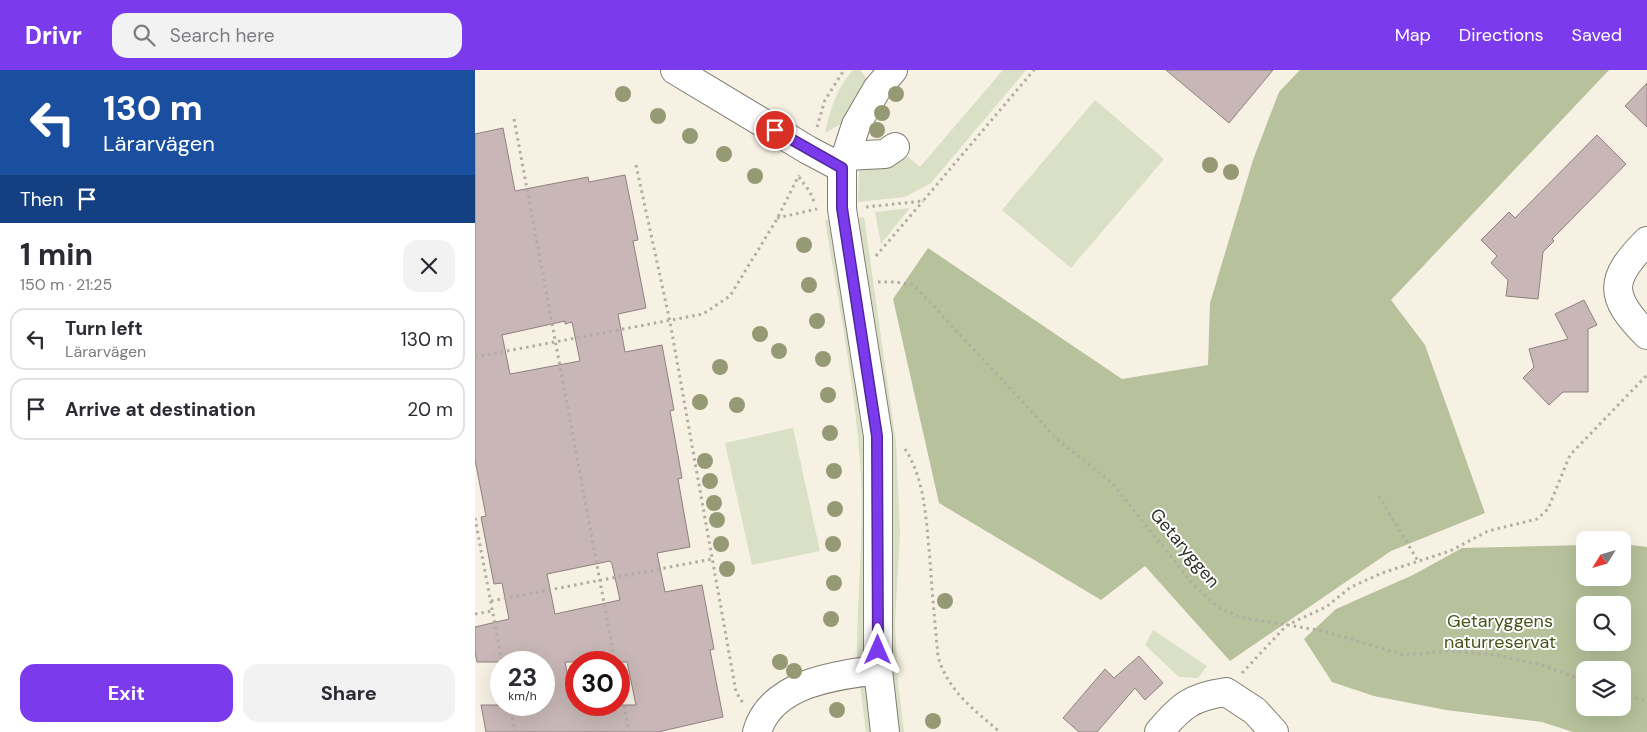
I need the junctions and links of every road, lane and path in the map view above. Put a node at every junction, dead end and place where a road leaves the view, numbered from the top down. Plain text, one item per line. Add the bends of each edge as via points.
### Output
1 (675, 70) edge
2 (845, 70) edge
3 (893, 70) edge
4 (1034, 70) edge
5 (514, 119) dead end
6 (816, 131) dead end
7 (895, 147) dead end
8 (844, 162) junction
9 (636, 165) dead end
10 (801, 167) dead end
11 (799, 177) junction
12 (923, 201) junction
13 (866, 207) dead end
14 (816, 209) junction
15 (822, 209) dead end
16 (777, 219) junction
17 (818, 219) dead end
18 (1647, 242) edge
19 (874, 258) dead end
20 (877, 282) dead end
21 (670, 322) junction
22 (1647, 335) edge
23 (555, 342) junction
24 (475, 357) edge
25 (1647, 375) edge
26 (902, 445) dead end
27 (1379, 496) dead end
28 (475, 518) edge
29 (712, 560) junction
30 (1418, 562) junction
31 (600, 580) junction
32 (491, 601) junction
33 (492, 611) junction
34 (475, 614) edge
35 (1287, 625) junction
36 (500, 651) edge
37 (613, 651) edge
38 (878, 670) junction
39 (1576, 677) edge
40 (736, 692) dead end
41 (1226, 692) junction
42 (1631, 696) edge
43 (1647, 701) edge
44 (512, 716) edge
45 (626, 716) edge
46 (515, 732) edge
47 (629, 732) edge
48 (757, 732) edge
49 (885, 732) edge
50 (1000, 732) edge
51 (1159, 732) edge
52 (1274, 732) edge

1 - 8 street via 808,150
2 - 6 path via 825,100
3 - 8 street via 877,89 856,125
4 - 12 path
5 - 23 path
7 - 8 street via 885,154
8 - 38 street via 842,208 877,436
9 - 21 path
10 - 11 path
11 - 14 path via 810,192
11 - 16 path
12 - 13 path
12 - 19 path
14 - 15 path
14 - 16 path
14 - 17 path
16 - 21 path via 730,296 703,314
18 - 22 street via 1626,262 1618,278 1620,301
20 - 35 path, Getaryggen via 914,285 1056,438 1113,484 1190,581 1219,608 1240,617
21 - 23 path
21 - 29 path
23 - 24 path
23 - 31 path
25 - 30 path via 1570,455 1548,509 1537,519 1488,531 1450,551
26 - 50 path via 911,458 920,485 938,656 943,674 968,705
27 - 30 path
28 - 32 path
29 - 31 path
29 - 40 path
30 - 35 path via 1382,573 1351,588 1326,607
31 - 32 path
31 - 37 path
32 - 33 path
33 - 34 path
33 - 36 path
35 - 39 path, Getaryggen via 1323,631 1404,656 1450,652 1496,655
35 - 41 path
38 - 48 street via 809,683 773,706
38 - 49 street
41 - 51 street via 1202,695 1176,712
41 - 52 street via 1255,711
42 - 43 path
44 - 46 path
45 - 47 path

